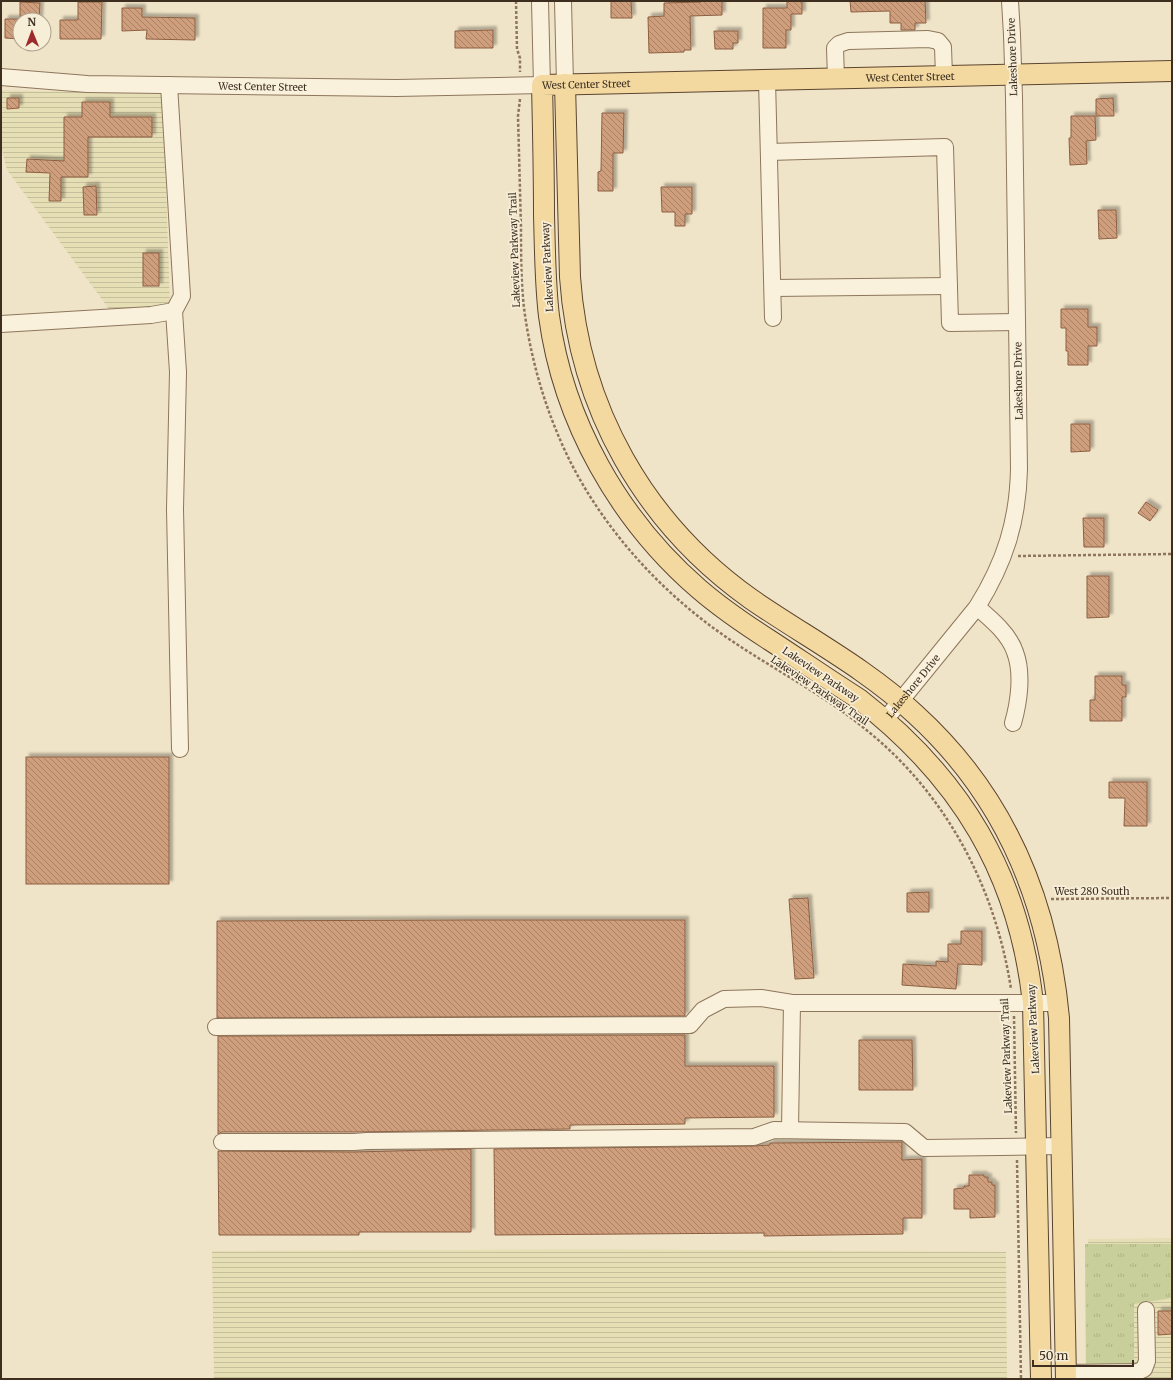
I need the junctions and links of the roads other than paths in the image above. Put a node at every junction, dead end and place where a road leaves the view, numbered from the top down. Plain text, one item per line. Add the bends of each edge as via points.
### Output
1 (540, 1) edge
2 (563, 1) edge
3 (1010, 1) edge
4 (1172, 71) edge
5 (1013, 74) junction
6 (944, 76) junction
7 (1, 77) edge
8 (836, 78) junction
9 (767, 80) junction
10 (565, 84) junction
11 (169, 85) junction
12 (542, 85) junction
13 (769, 152) junction
14 (949, 286) junction
15 (773, 288) junction
16 (174, 311) junction
17 (774, 318) dead end
18 (1017, 322) junction
19 (1, 324) edge
20 (977, 607) junction
21 (901, 701) junction
22 (885, 720) junction
23 (1013, 723) dead end
24 (180, 749) dead end
25 (792, 1003) junction
26 (1033, 1003) junction
27 (1057, 1003) junction
28 (216, 1027) dead end
29 (790, 1130) junction
30 (222, 1142) dead end
31 (1062, 1146) junction
32 (1037, 1147) junction
33 (1146, 1310) dead end
34 (1066, 1376) edge
35 (1042, 1379) edge

1 - 12 street, Lakeview Parkway
2 - 10 street
3 - 5 street, Lakeshore Drive
4 - 5 main road, West Center Street
5 - 6 main road, West Center Street
5 - 18 street, Lakeshore Drive
6 - 8 main road, West Center Street
6 - 8 street via 943,47 938,41 848,40 835,48
7 - 11 street, West Center Street via 87,84
8 - 9 main road, West Center Street
9 - 10 main road, West Center Street
9 - 13 street
10 - 12 main road, West Center Street
10 - 21 main road via 572,307 594,394 623,458 664,518 714,570 751,599 872,678
11 - 12 street, West Center Street via 396,88
11 - 16 street via 182,296
12 - 22 main road, Lakeview Parkway via 545,270 549,318 566,389 594,456 619,498 648,538 699,589 735,617 859,699
13 - 14 street via 945,147
13 - 15 street
14 - 15 street
14 - 18 street via 950,323
15 - 17 street
16 - 19 street via 151,315
16 - 24 street via 178,372 175,509
18 - 20 street, Lakeshore Drive via 1019,486 1015,516 1004,556
20 - 21 street, Lakeshore Drive
20 - 23 street via 1008,639 1015,652 1020,690
21 - 22 street, Lakeshore Drive
21 - 27 main road via 952,752 982,790 1010,837 1036,899 1049,946
22 - 26 main road, Lakeview Parkway via 914,746 945,782 985,842 1005,885 1020,931
25 - 26 street
25 - 28 street via 761,998 724,999 703,1010 690,1025
25 - 29 street
26 - 27 street
26 - 32 main road, Lakeview Parkway
27 - 31 main road
29 - 30 street via 774,1130 754,1137
29 - 32 street via 905,1132 924,1148
31 - 32 street
31 - 34 main road
32 - 35 main road, Lakeview Parkway
33 - 34 street via 1147,1361 1144,1369 1137,1372

